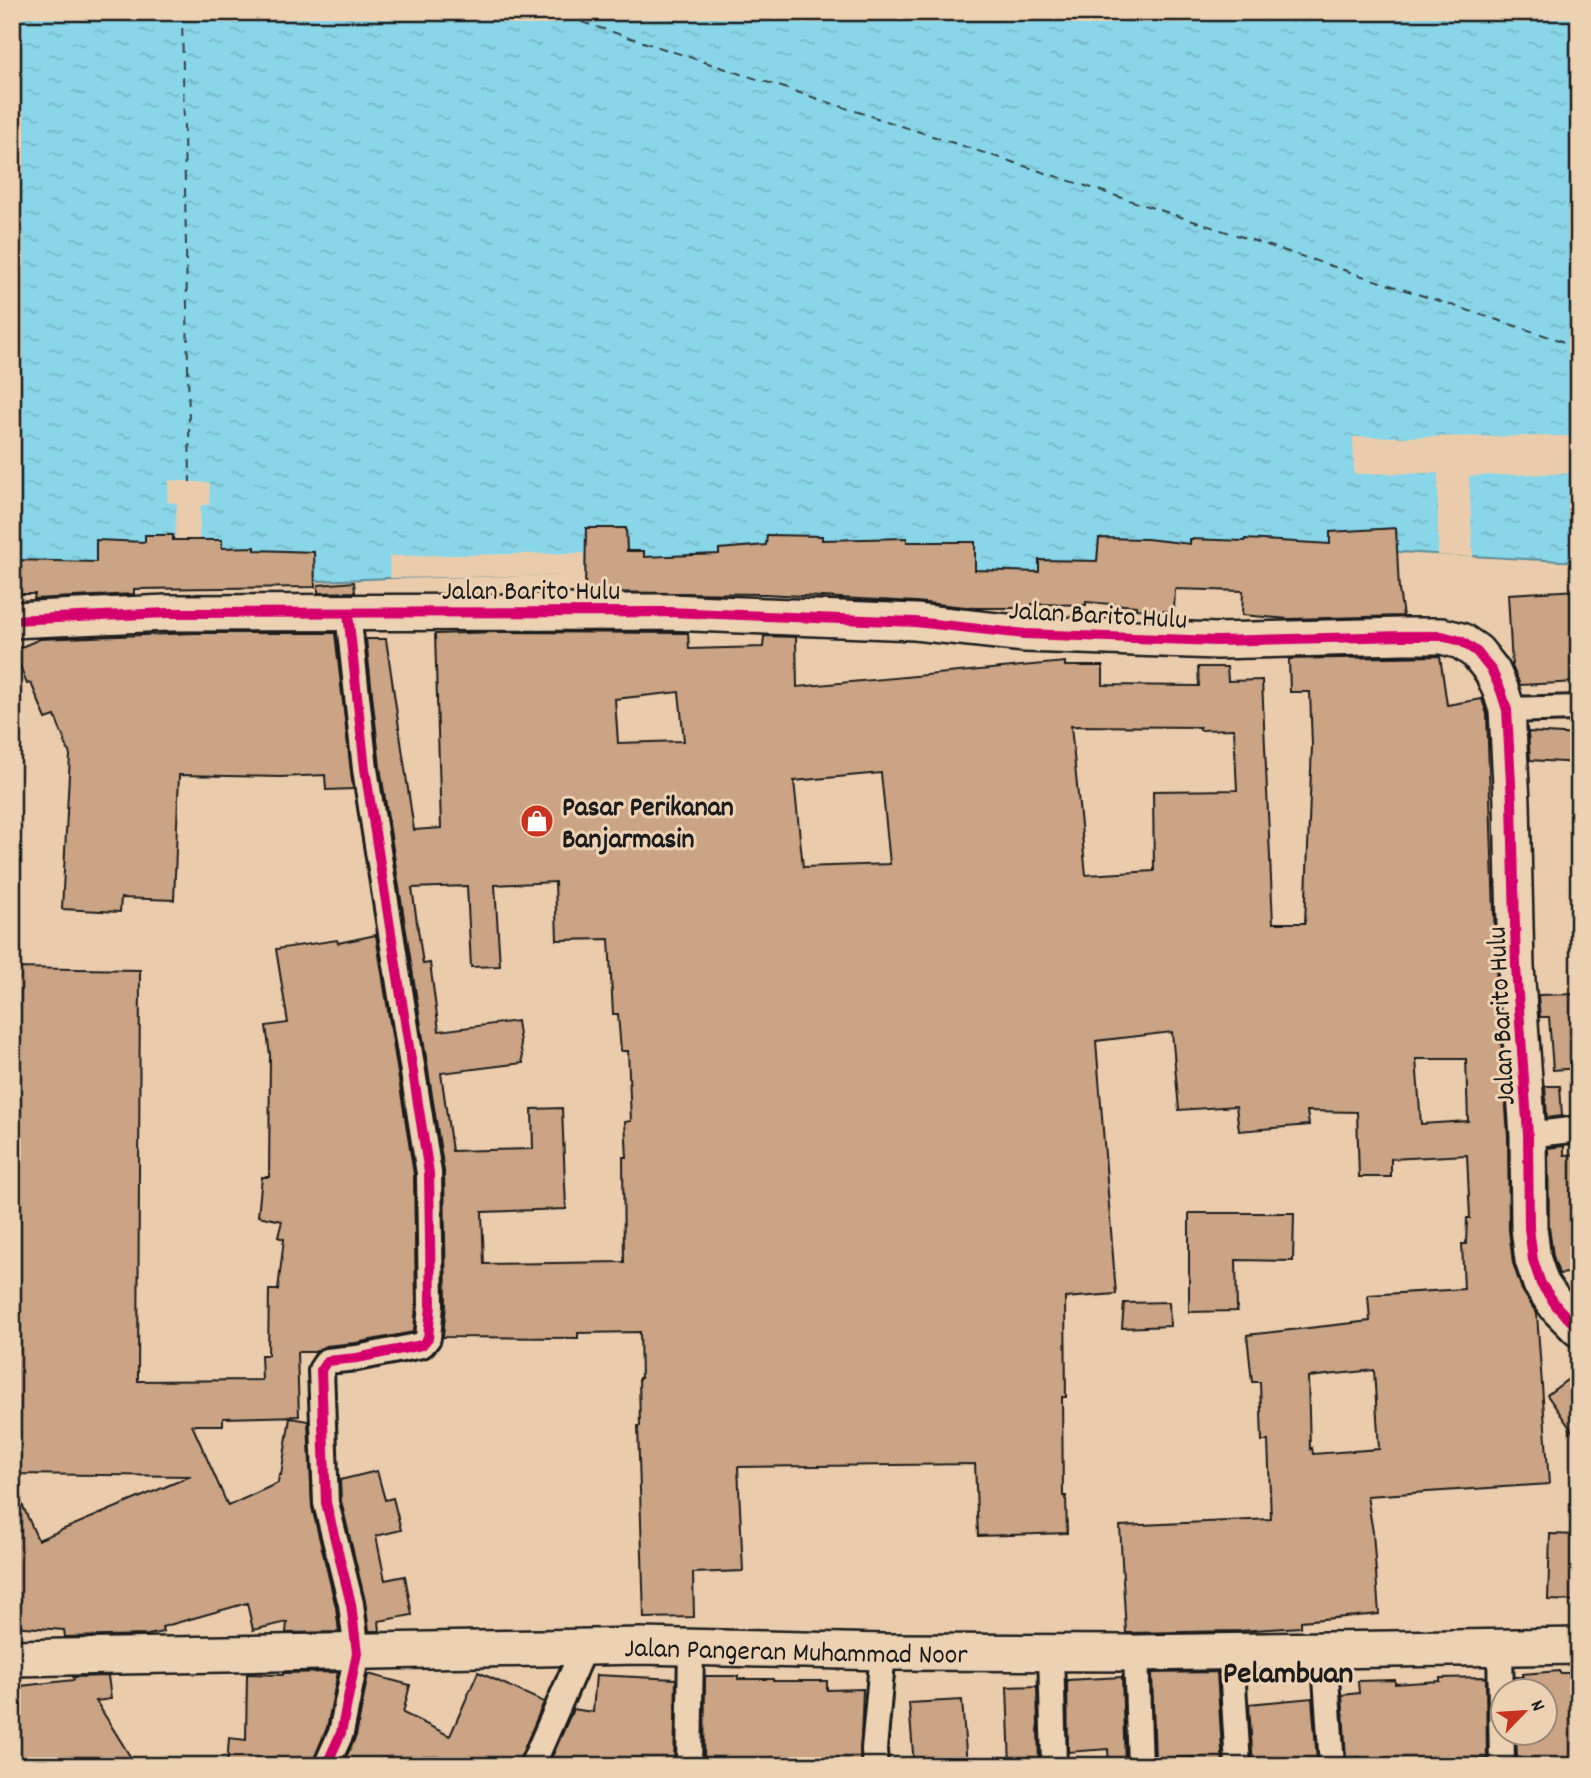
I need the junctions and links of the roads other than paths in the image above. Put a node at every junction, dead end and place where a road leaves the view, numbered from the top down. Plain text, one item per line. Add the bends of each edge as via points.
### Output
1 (348, 612) junction
2 (12, 620) edge
3 (1579, 708) edge
4 (1507, 710) junction
5 (1579, 1129) edge
6 (1528, 1135) junction
7 (1579, 1329) edge
8 (1579, 1646) edge
9 (584, 1647) junction
10 (691, 1647) junction
11 (1500, 1647) junction
12 (1324, 1648) junction
13 (1231, 1651) junction
14 (883, 1652) junction
15 (357, 1653) junction
16 (1051, 1653) junction
17 (1136, 1653) junction
18 (12, 1658) edge
19 (326, 1766) edge
20 (532, 1766) edge
21 (689, 1766) edge
22 (875, 1766) edge
23 (1054, 1766) edge
24 (1140, 1766) edge
25 (1238, 1766) edge
26 (1332, 1766) edge
27 (1502, 1766) edge

1 - 2 street, Jalan Barito Hulu
1 - 4 street, Jalan Barito Hulu via 669,612 1217,641 1442,636 1477,652 1492,671
1 - 15 street via 365,769 429,1173 431,1305 428,1338 422,1345 334,1359 321,1370 327,1503 351,1604
3 - 4 street
4 - 6 street, Jalan Barito Hulu via 1516,967
5 - 6 street
6 - 7 street, Jalan Barito Hulu via 1533,1260 1541,1284
8 - 11 street, Jalan Pangeran Muhammad Noor
9 - 10 street, Jalan Pangeran Muhammad Noor
9 - 15 street, Jalan Pangeran Muhammad Noor
9 - 20 street
10 - 14 street, Jalan Pangeran Muhammad Noor
10 - 21 street
11 - 12 street, Jalan Pangeran Muhammad Noor
11 - 27 street
12 - 13 street, Jalan Pangeran Muhammad Noor
12 - 26 street
13 - 17 street, Jalan Pangeran Muhammad Noor
13 - 25 street
14 - 16 street, Jalan Pangeran Muhammad Noor
14 - 22 street
15 - 18 street, Jalan Pangeran Muhammad Noor
15 - 19 street via 341,1733
16 - 17 street, Jalan Pangeran Muhammad Noor
16 - 23 street
17 - 24 street

